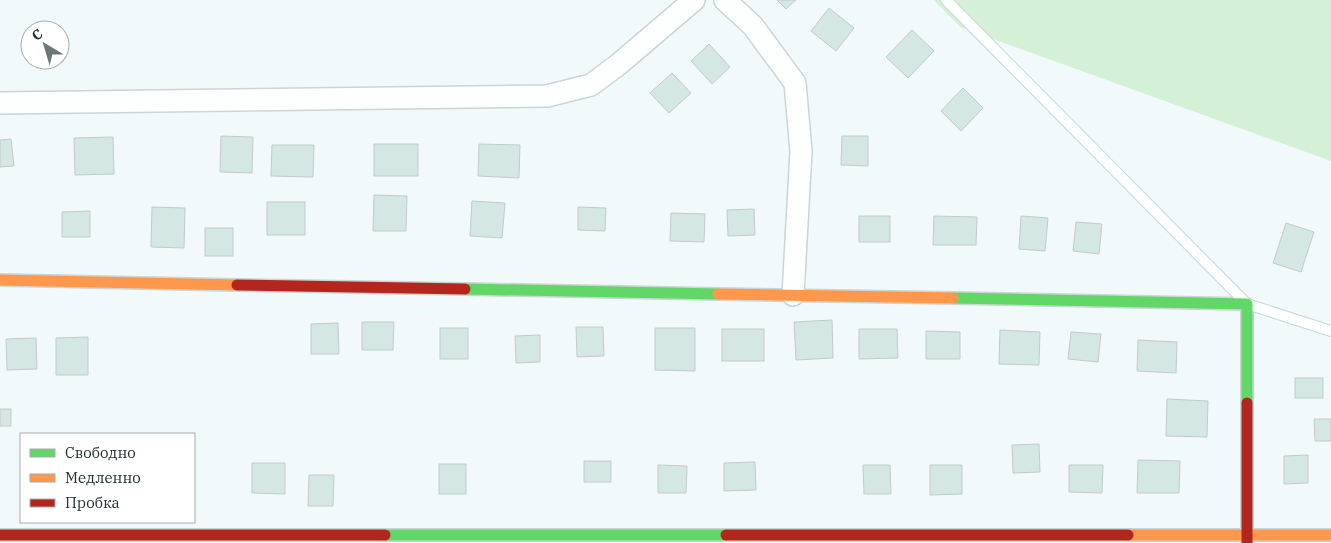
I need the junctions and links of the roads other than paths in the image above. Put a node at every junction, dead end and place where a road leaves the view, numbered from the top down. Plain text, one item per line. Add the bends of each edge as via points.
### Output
1 (694, 0) edge
2 (725, 0) edge
3 (946, 0) edge
4 (0, 103) edge
5 (0, 280) edge
6 (792, 295) junction
7 (1247, 304) junction
8 (1331, 331) edge
9 (0, 535) edge
10 (1331, 535) edge
11 (1247, 539) edge

1 - 4 street via 591,85 547,96
2 - 6 street via 753,26 795,83 801,151
3 - 7 lane
5 - 6 street
6 - 7 street
7 - 8 lane
7 - 11 street
9 - 11 street
10 - 11 street

